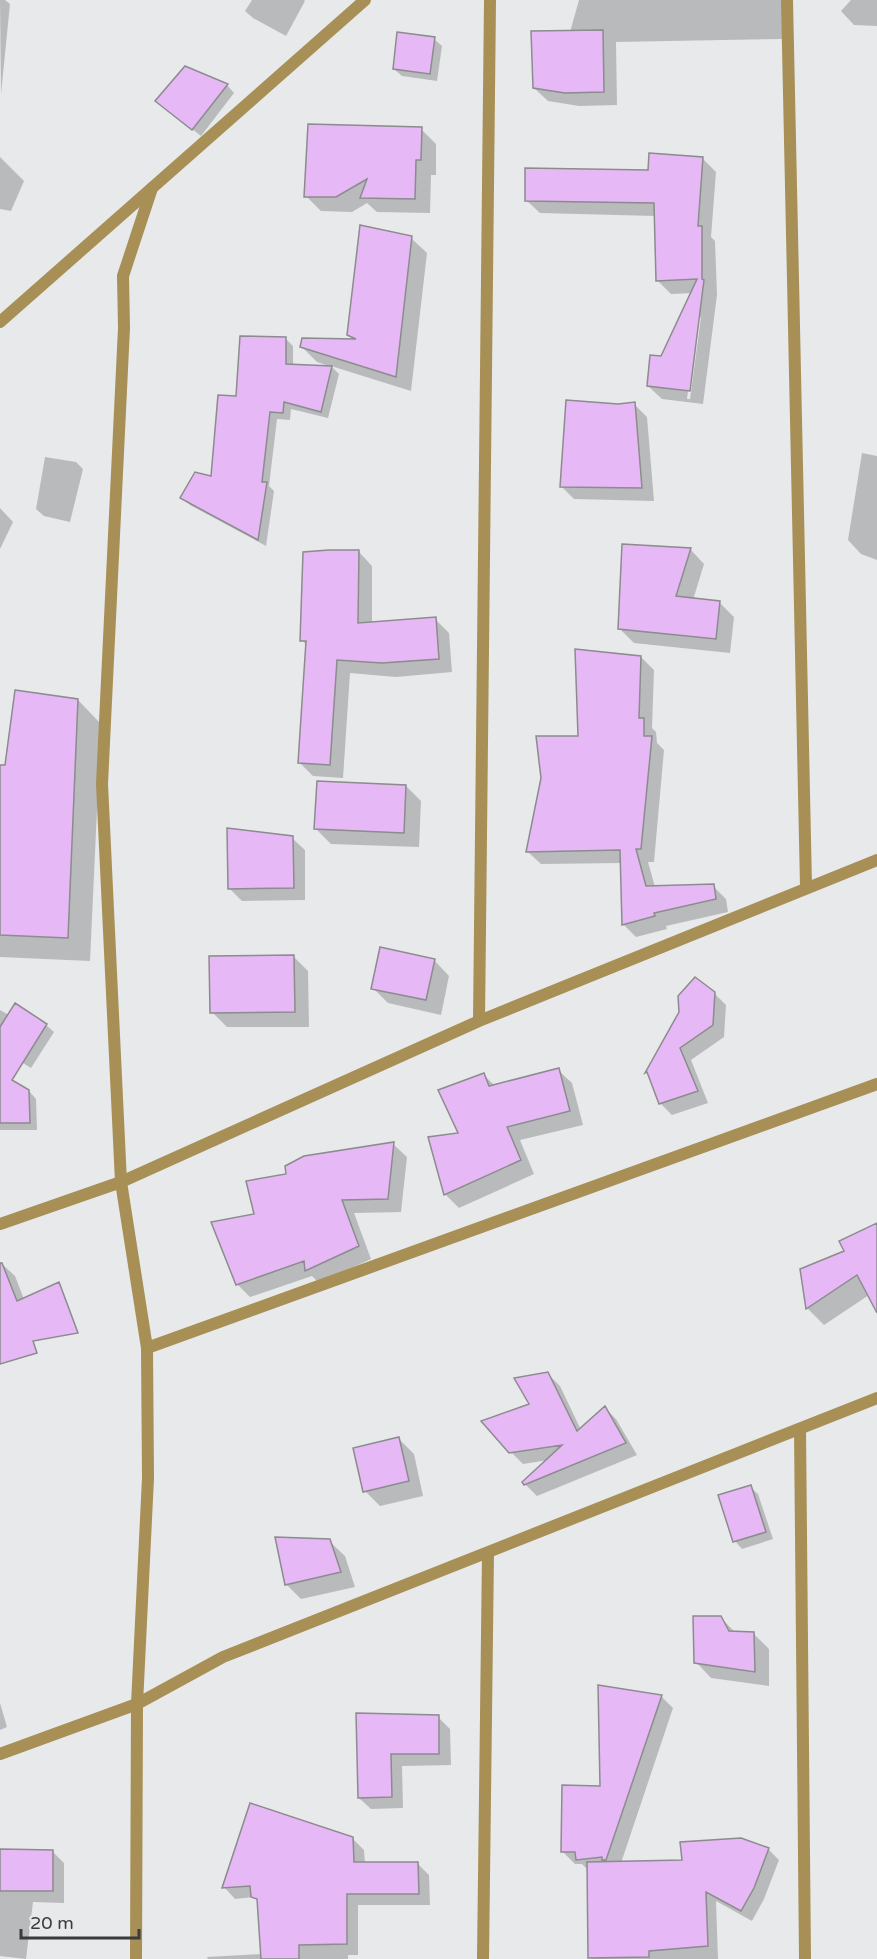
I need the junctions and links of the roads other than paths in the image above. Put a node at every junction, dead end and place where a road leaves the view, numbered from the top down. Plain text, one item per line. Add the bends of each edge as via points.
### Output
1 (364, 0) edge
2 (490, 0) edge
3 (787, 0) edge
4 (152, 188) junction
5 (0, 322) edge
6 (877, 860) edge
7 (806, 886) junction
8 (478, 1021) junction
9 (877, 1084) edge
10 (121, 1182) junction
11 (0, 1224) edge
12 (147, 1348) junction
13 (877, 1398) edge
14 (800, 1428) junction
15 (488, 1553) junction
16 (137, 1704) junction
17 (0, 1754) edge
18 (136, 1959) edge
19 (483, 1959) edge
20 (805, 1959) edge

1 - 4 street
2 - 8 street
3 - 7 street
4 - 5 street
4 - 10 street via 123,276 124,328 102,784
6 - 7 street
7 - 8 street
8 - 10 street
9 - 12 street
10 - 11 street
10 - 12 street
12 - 16 street via 148,1478
13 - 14 street
14 - 15 street
14 - 20 street
15 - 16 street via 223,1657
15 - 19 street
16 - 17 street
16 - 18 street

